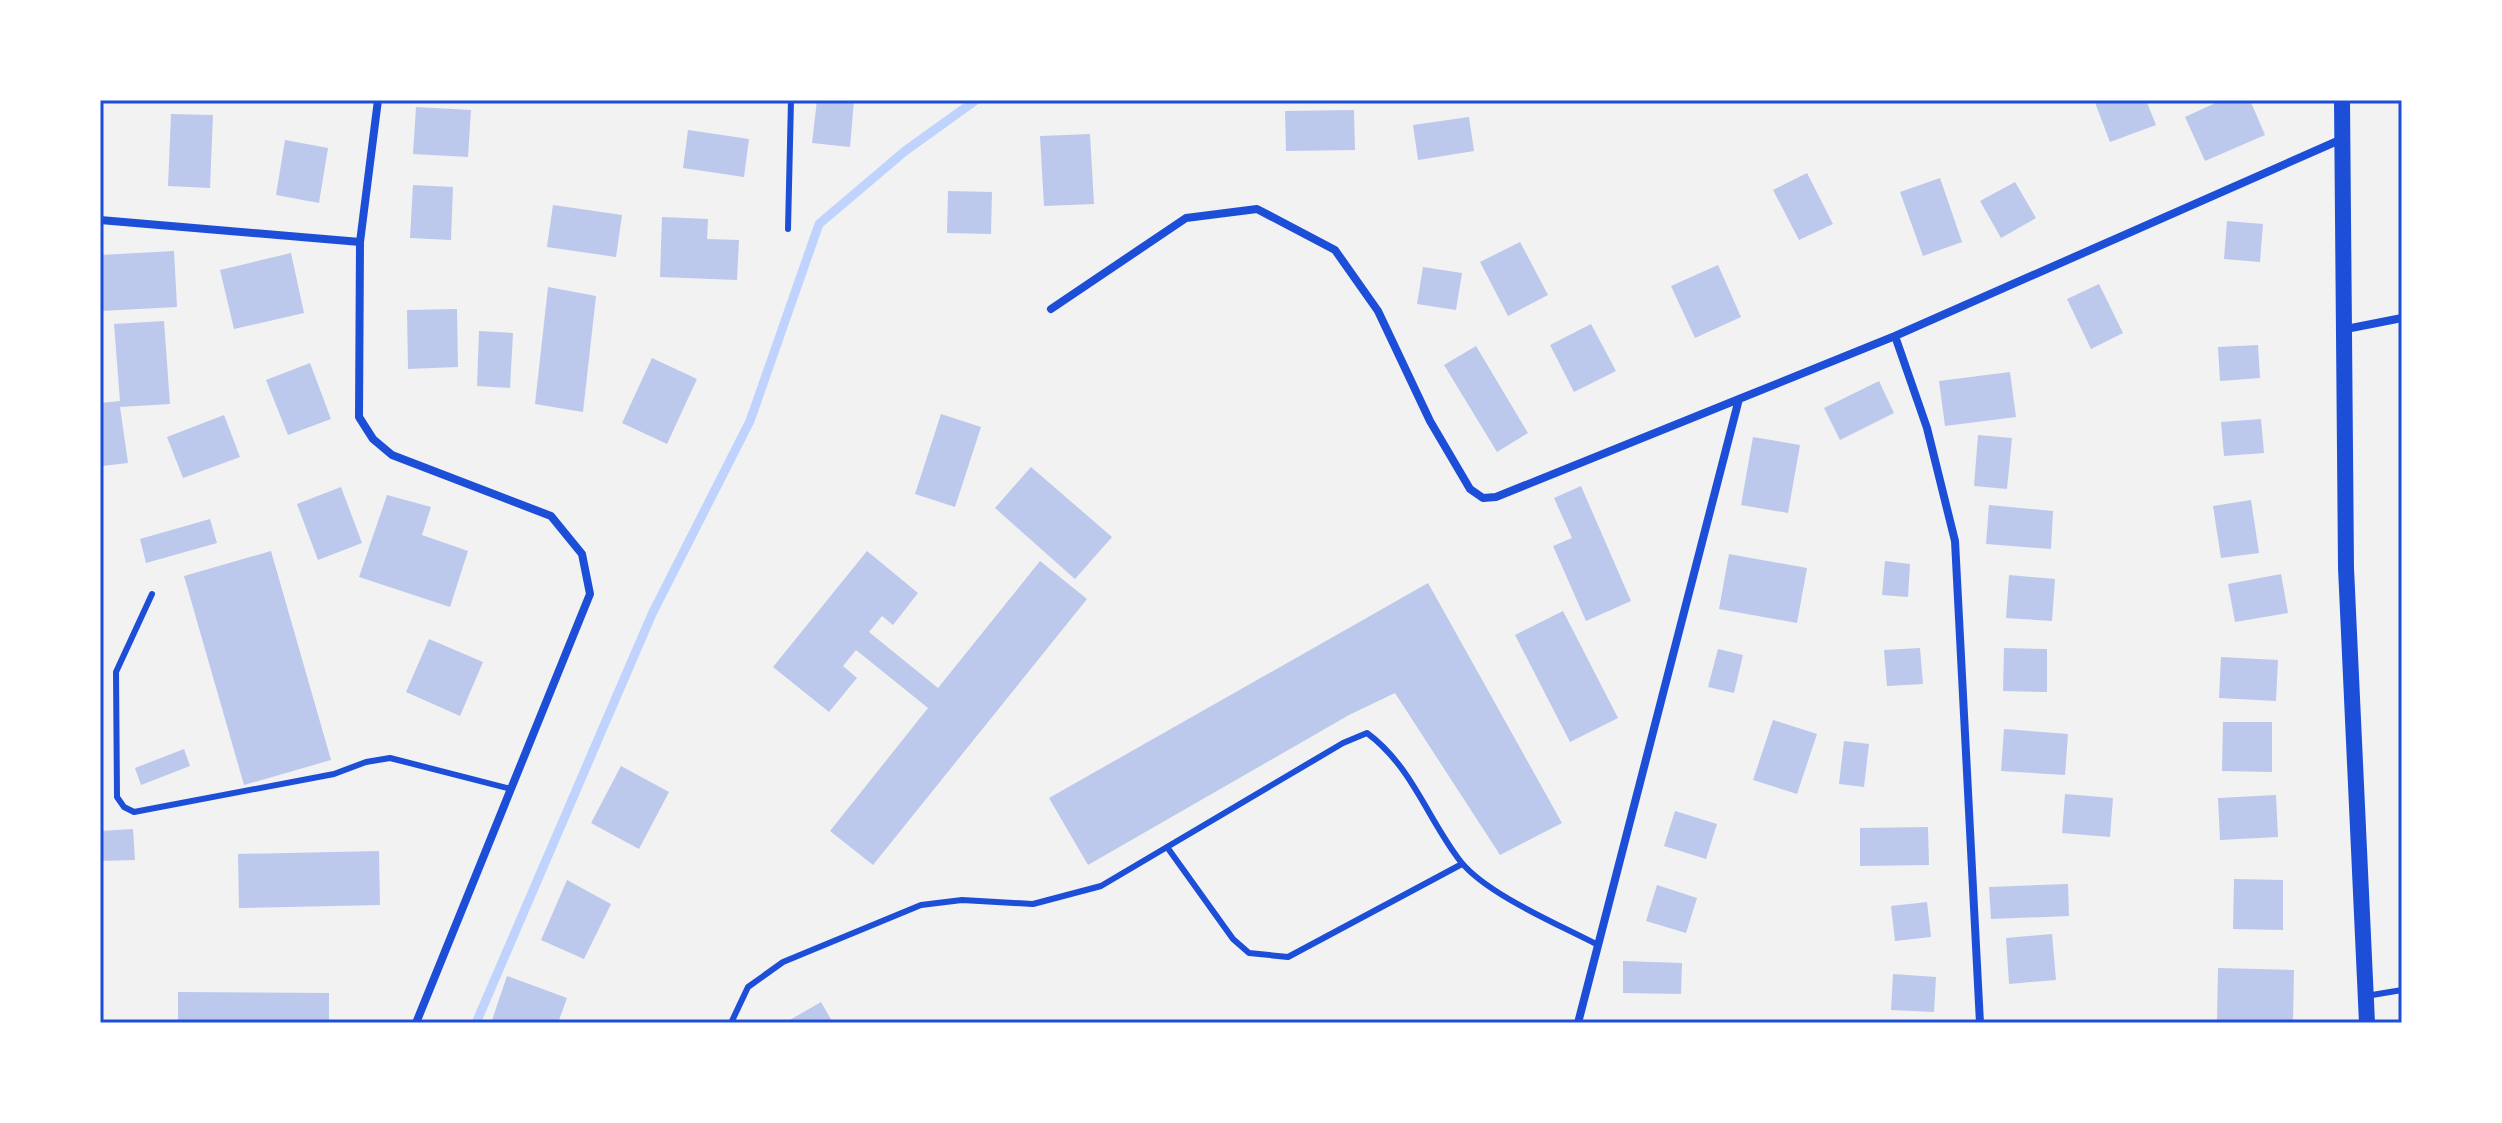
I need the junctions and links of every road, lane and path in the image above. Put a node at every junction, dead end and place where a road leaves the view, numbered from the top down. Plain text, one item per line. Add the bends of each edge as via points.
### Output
1 (378, 100) edge
2 (791, 100) edge
3 (2342, 100) edge
4 (2342, 139) junction
5 (100, 220) edge
6 (788, 229) dead end
7 (360, 242) junction
8 (1051, 309) dead end
9 (2402, 318) edge
10 (2346, 329) junction
11 (1895, 336) junction
12 (1739, 399) junction
13 (152, 594) dead end
14 (511, 789) junction
15 (1167, 847) junction
16 (1462, 864) junction
17 (1598, 945) junction
18 (2402, 990) edge
19 (2366, 996) junction
20 (416, 1023) edge
21 (731, 1023) edge
22 (1578, 1023) edge
23 (1980, 1023) edge
24 (2367, 1023) edge

1 - 7 street
2 - 6 lane
3 - 4 main road
4 - 10 main road
4 - 11 street
5 - 7 street
7 - 14 street via 359,417 373,439 392,455 551,516 582,554 590,594
8 - 12 street via 1186,218 1257,209 1335,250 1378,311 1430,421 1470,489 1483,498
9 - 10 street
10 - 19 main road via 2346,568
11 - 12 street
11 - 23 street via 1927,428 1955,541
12 - 17 street
13 - 14 lane via 116,672 117,797 124,807 134,812 334,774 390,758
14 - 20 street
15 - 16 lane via 1233,939 1249,953 1288,957
15 - 16 lane via 1367,733 1391,751
15 - 21 lane via 1101,886 1033,904 962,900 921,905 783,962 748,987
16 - 17 lane via 1510,899
17 - 22 street
18 - 19 lane
19 - 24 main road

